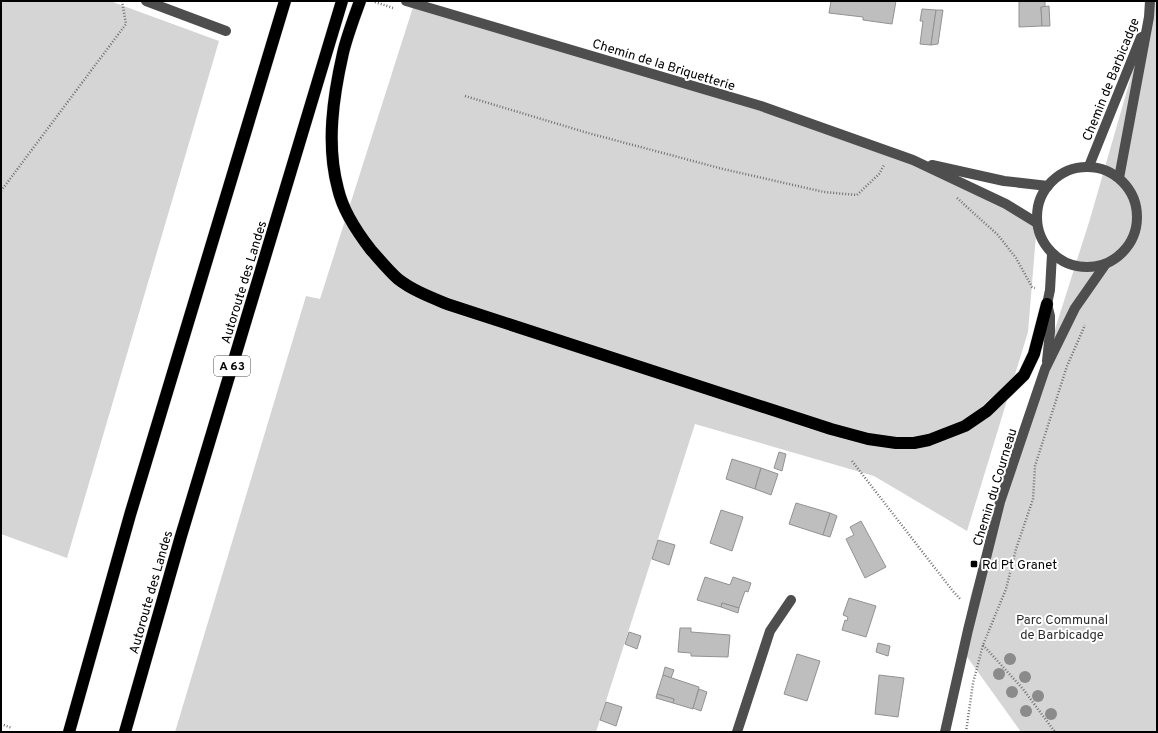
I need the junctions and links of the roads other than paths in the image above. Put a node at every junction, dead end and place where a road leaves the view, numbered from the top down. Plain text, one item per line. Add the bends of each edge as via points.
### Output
1 (146, 1) edge
2 (285, 1) edge
3 (342, 1) edge
4 (360, 1) edge
5 (1150, 1) edge
6 (410, 2) edge
7 (1149, 17) junction
8 (226, 31) dead end
9 (913, 160) junction
10 (1089, 166) junction
11 (1119, 178) junction
12 (1048, 186) junction
13 (1037, 224) junction
14 (1052, 254) junction
15 (1105, 265) junction
16 (1047, 304) junction
17 (1046, 369) junction
18 (791, 600) dead end
19 (69, 732) edge
20 (125, 732) edge
21 (737, 732) edge
22 (945, 732) edge

1 - 8 street
2 - 19 highway via 130,515
3 - 20 highway, Autoroute des Landes / A 63 via 181,536
4 - 16 highway via 343,52 335,96 332,140 338,190 347,213 379,259 399,279 441,302 830,429 896,443 929,440 966,426 987,411 1024,375 1034,354
5 - 7 street
6 - 9 street, Chemin de la Briquetterie via 761,106
7 - 10 street, Chemin de Barbicadge
7 - 11 street, Chemin de Barbicadge
9 - 12 street, Chemin de la Briquetterie via 1004,181
9 - 13 street, Chemin de la Briquetterie via 1006,204
10 - 11 street via 1105,170
10 - 12 street via 1064,172
11 - 15 street via 1130,189 1136,203 1138,218 1129,246
12 - 13 street via 1039,200
13 - 14 street via 1041,240
14 - 15 street via 1063,262 1077,267
14 - 16 street, Chemin du Courneau
15 - 17 street, Chemin du Courneau via 1075,308
16 - 17 street, Chemin du Courneau via 1050,332
17 - 22 street, Chemin du Courneau via 1000,502
18 - 21 street via 770,631

